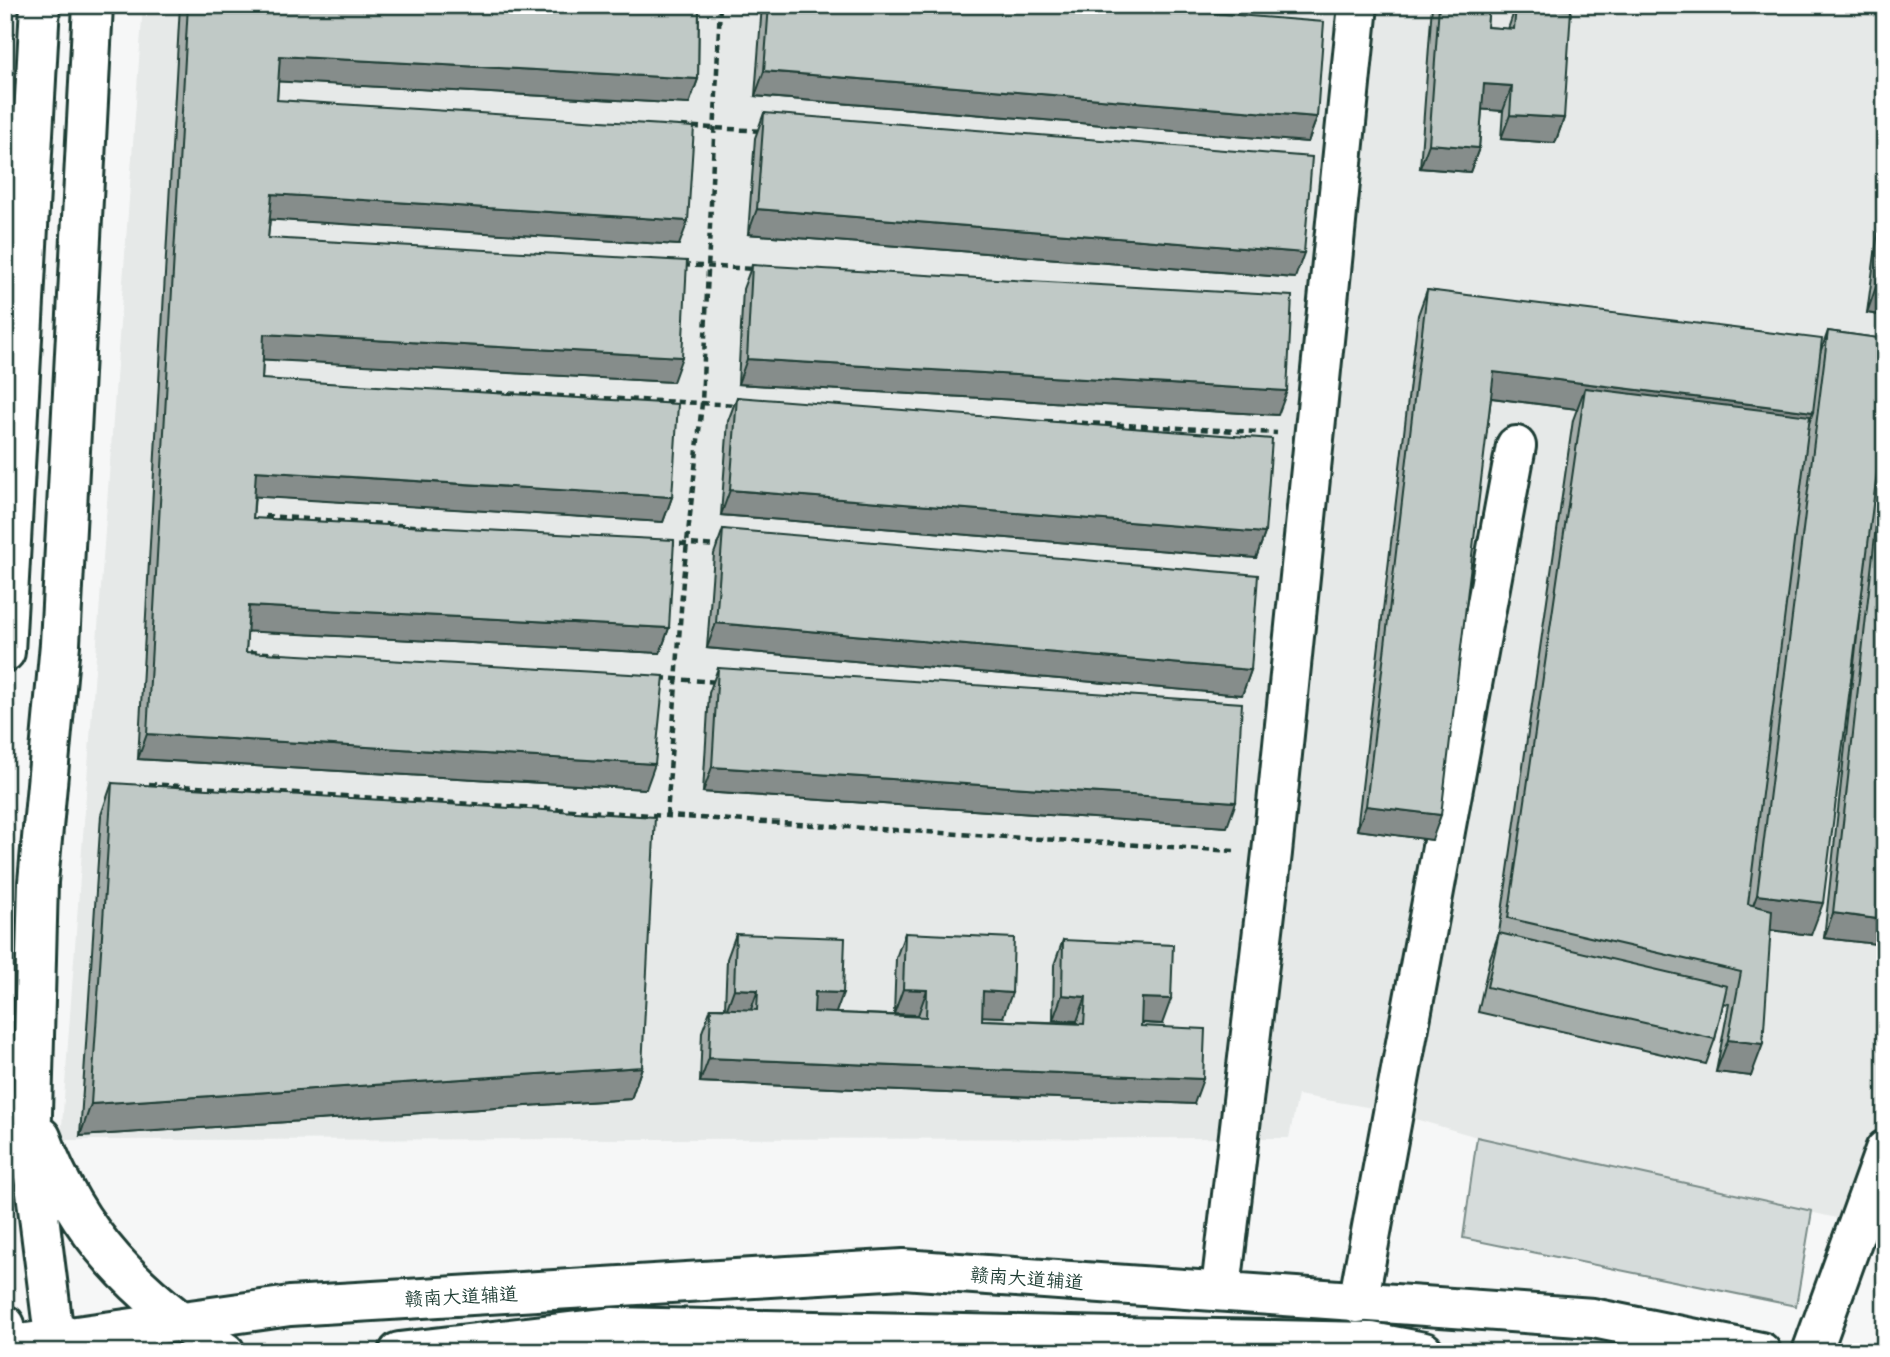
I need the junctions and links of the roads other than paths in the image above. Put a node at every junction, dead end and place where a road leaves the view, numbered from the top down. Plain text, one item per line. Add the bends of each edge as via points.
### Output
1 (40, 5) edge
2 (93, 5) edge
3 (1358, 5) edge
4 (1516, 446) dead end
5 (5, 652) edge
6 (32, 1112) junction
7 (1885, 1150) edge
8 (1220, 1289) junction
9 (1358, 1303) junction
10 (175, 1320) junction
11 (7, 1342) edge
12 (55, 1346) edge
13 (225, 1352) edge
14 (399, 1352) edge
15 (1424, 1352) edge
16 (1760, 1352) edge
17 (1812, 1352) edge

1 - 5 street
2 - 6 street via 60,644 38,882
3 - 8 street via 1272,853
4 - 9 street
6 - 10 street via 64,1189 86,1225 140,1289
6 - 12 street via 31,1152
7 - 17 street
8 - 9 street, 赣南大道辅道
8 - 10 street, 赣南大道辅道 via 903,1269 290,1306
9 - 16 street, 赣南大道辅道 via 1593,1318
10 - 12 street, 赣南大道辅道
10 - 13 street
11 - 12 street, 赣南大道辅道
14 - 15 street via 612,1326 1371,1342

